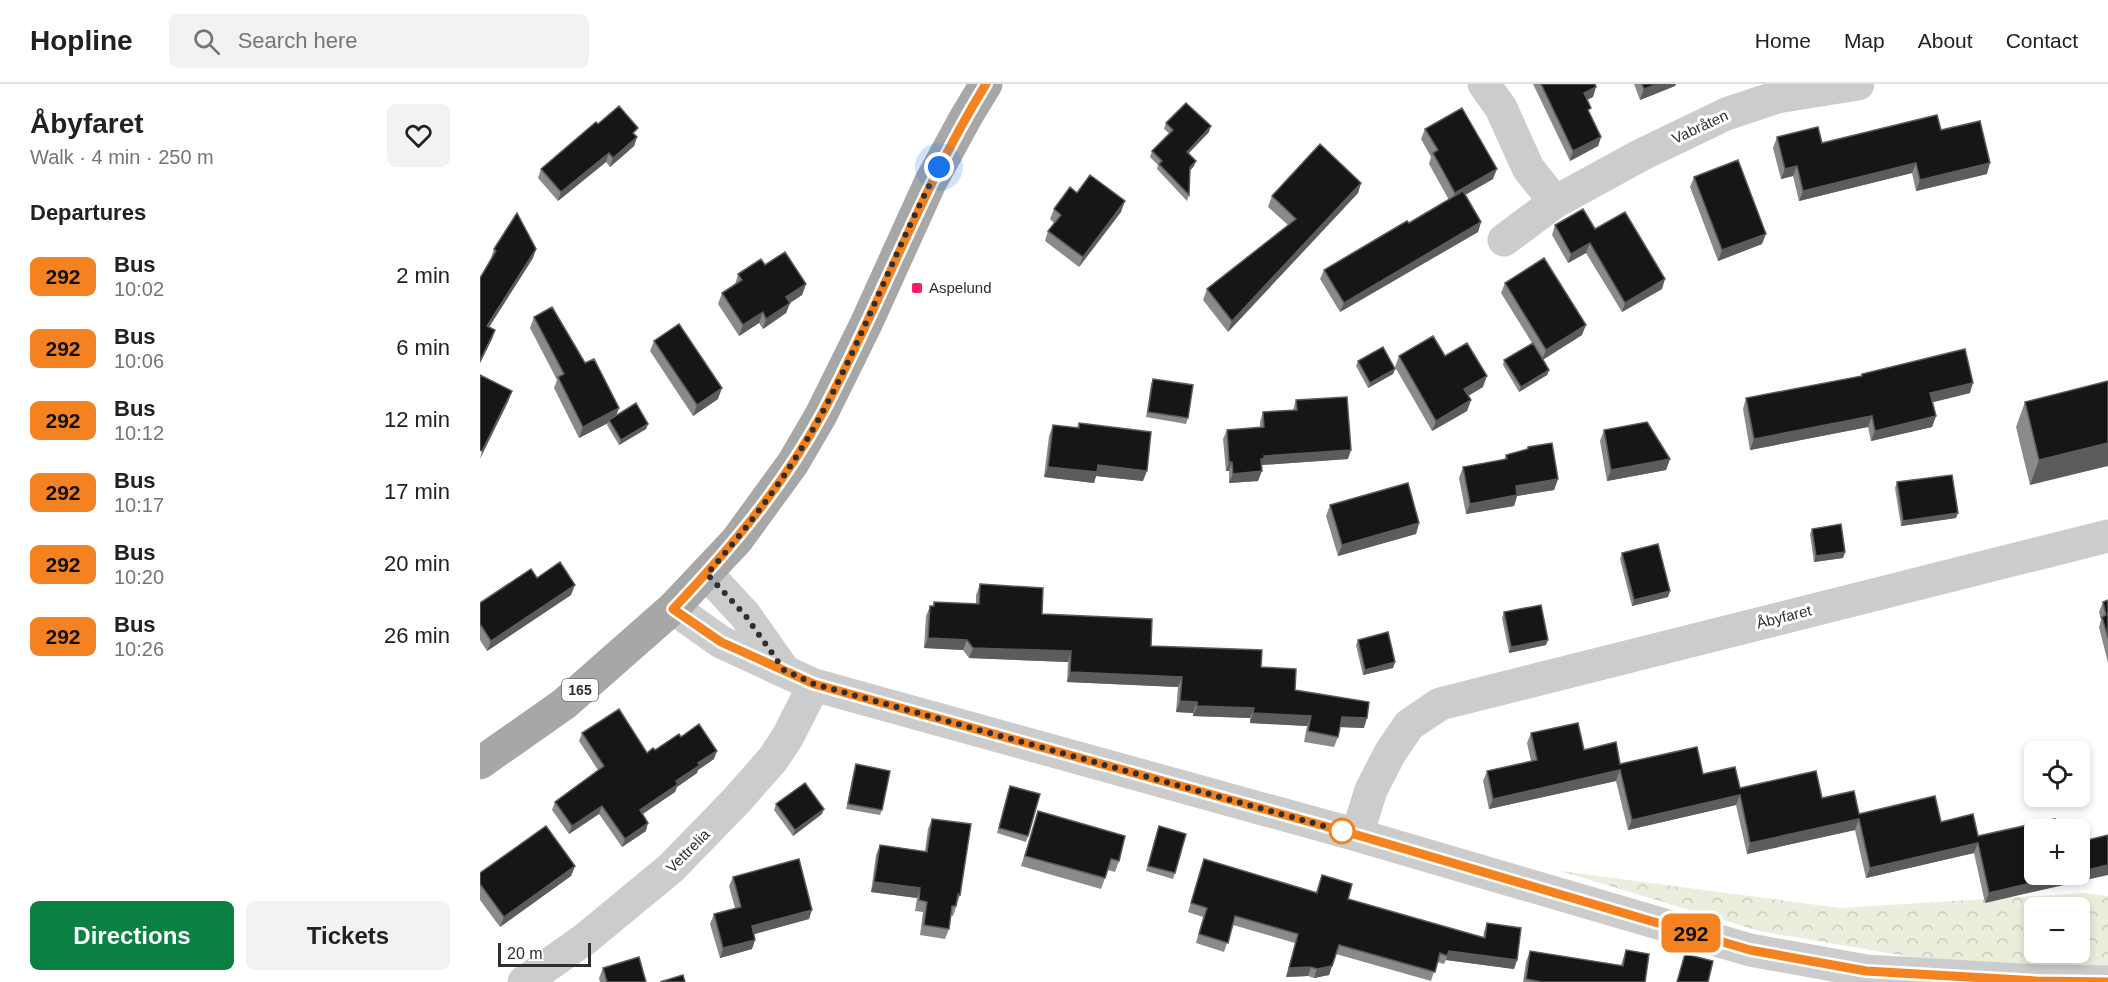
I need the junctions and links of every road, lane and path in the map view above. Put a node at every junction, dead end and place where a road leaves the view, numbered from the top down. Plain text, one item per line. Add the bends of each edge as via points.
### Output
1 (986, 84) edge
2 (1485, 84) edge
3 (1858, 84) edge
4 (1555, 202) junction
5 (1504, 240) dead end
6 (2108, 536) edge
7 (707, 574) junction
8 (673, 609) junction
9 (784, 670) junction
10 (814, 684) junction
11 (480, 763) edge
12 (1357, 835) junction
13 (524, 982) edge
14 (2108, 982) edge

1 - 7 main road, 165 via 930,183 821,415 793,463
2 - 4 street via 1501,108 1528,168
3 - 4 street, Vabråten via 1777,97 1726,114
4 - 5 street, Vabråten
6 - 12 street, Åbyfaret via 1440,704 1409,725 1390,753 1371,790
7 - 8 main road, 165
7 - 9 street via 745,615
8 - 9 street via 721,642
8 - 11 main road, 165 via 564,704
9 - 10 street
10 - 12 street
10 - 13 street, Vettrelia via 773,759 680,860 585,939
12 - 14 street via 1750,950 1866,971

